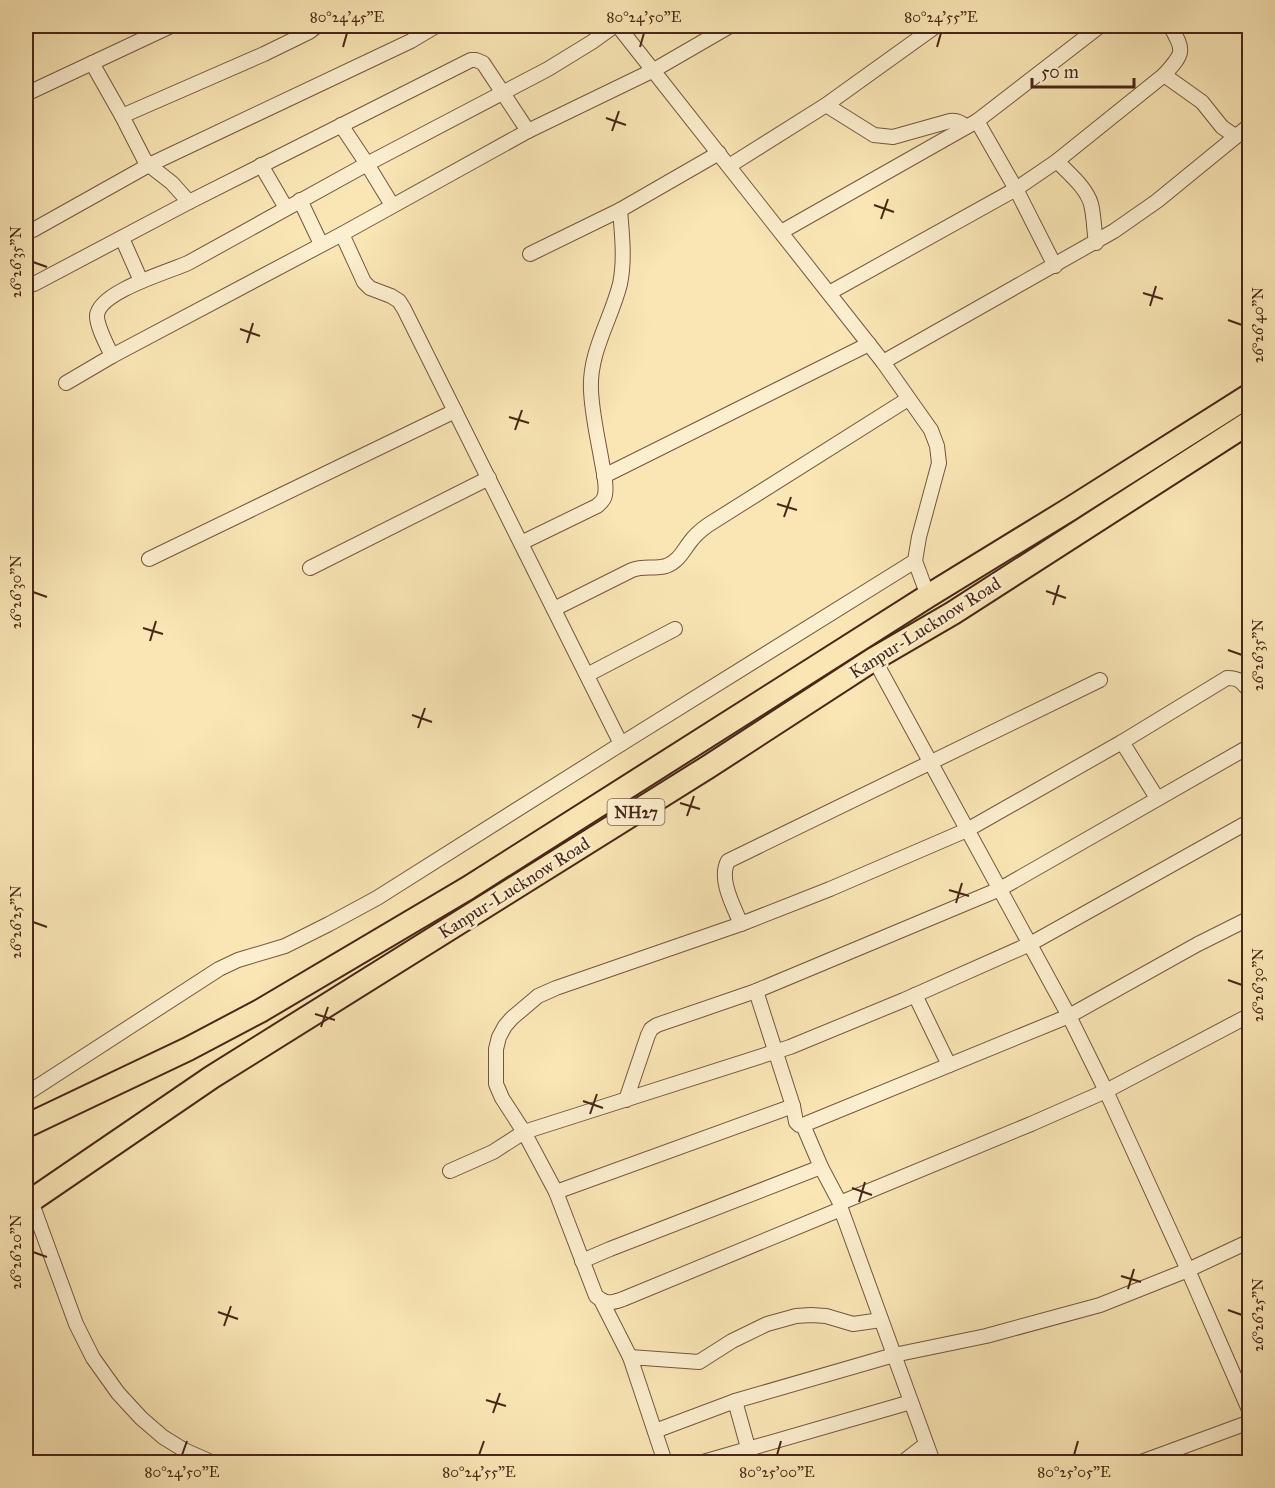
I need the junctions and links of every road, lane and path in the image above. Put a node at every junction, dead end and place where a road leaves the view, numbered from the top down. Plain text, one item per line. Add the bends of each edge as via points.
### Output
1 (171, 26) edge
2 (317, 26) edge
3 (616, 26) edge
4 (730, 26) edge
5 (936, 26) edge
6 (1100, 26) edge
7 (1170, 26) edge
8 (430, 27) edge
9 (92, 63) junction
10 (654, 70) junction
11 (1164, 75) junction
12 (502, 92) junction
13 (26, 94) edge
14 (826, 105) junction
15 (122, 116) junction
16 (972, 124) junction
17 (341, 125) junction
18 (1250, 125) edge
19 (528, 131) junction
20 (1235, 136) junction
21 (719, 153) junction
22 (1057, 161) junction
23 (367, 164) junction
24 (149, 165) junction
25 (261, 165) junction
26 (729, 166) junction
27 (1016, 189) junction
28 (300, 200) junction
29 (189, 201) junction
30 (392, 205) junction
31 (286, 208) junction
32 (620, 210) junction
33 (26, 230) edge
34 (781, 232) junction
35 (342, 234) junction
36 (122, 238) junction
37 (1096, 243) junction
38 (321, 244) junction
39 (530, 254) dead end
40 (1055, 266) junction
41 (141, 281) junction
42 (34, 284) dead end
43 (830, 293) junction
44 (869, 344) junction
45 (112, 356) junction
46 (883, 363) junction
47 (66, 383) dead end
48 (1250, 395) edge
49 (908, 399) junction
50 (455, 411) junction
51 (1250, 422) edge
52 (604, 476) junction
53 (489, 478) junction
54 (1055, 518) junction
55 (1067, 539) junction
56 (521, 543) junction
57 (149, 559) dead end
58 (915, 561) junction
59 (310, 568) dead end
60 (928, 596) junction
61 (554, 609) junction
62 (675, 628) dead end
63 (874, 659) junction
64 (587, 675) junction
65 (1100, 680) dead end
66 (1250, 692) edge
67 (1122, 742) junction
68 (621, 744) junction
69 (1250, 746) edge
70 (931, 764) junction
71 (1157, 798) junction
72 (1250, 821) edge
73 (967, 830) junction
74 (1000, 890) junction
75 (1250, 918) edge
76 (741, 924) junction
77 (1030, 944) junction
78 (756, 991) junction
79 (915, 995) junction
80 (1250, 1015) edge
81 (1069, 1016) junction
82 (775, 1052) junction
83 (950, 1065) junction
84 (1106, 1091) junction
85 (26, 1094) edge
86 (626, 1100) junction
87 (792, 1106) junction
88 (28, 1124) edge
89 (803, 1125) junction
90 (524, 1131) junction
91 (822, 1167) junction
92 (450, 1171) dead end
93 (556, 1191) junction
94 (28, 1202) edge
95 (840, 1206) junction
96 (1250, 1241) edge
97 (582, 1261) junction
98 (1188, 1270) junction
99 (602, 1302) junction
100 (881, 1320) junction
101 (894, 1355) junction
102 (630, 1357) junction
103 (735, 1401) junction
104 (911, 1402) junction
105 (1250, 1412) edge
106 (1250, 1422) edge
107 (655, 1431) junction
108 (926, 1444) junction
109 (750, 1456) edge
110 (211, 1462) edge
111 (665, 1462) edge
112 (703, 1462) edge
113 (903, 1462) edge
114 (933, 1462) edge
115 (1141, 1462) edge

1 - 9 street
2 - 15 street via 264,54
3 - 10 street
3 - 12 street via 548,69
4 - 10 street
5 - 14 street
6 - 16 street
7 - 11 street via 1180,49 1176,62
8 - 24 street via 411,41
9 - 13 street
9 - 15 street
10 - 19 street
10 - 21 street
11 - 20 street via 1202,102 1222,127
11 - 22 street
12 - 17 street via 483,63 471,60
12 - 19 street
12 - 23 street
14 - 16 street via 883,137 956,120
14 - 26 street
15 - 24 street
16 - 27 street
16 - 34 street
17 - 23 street
17 - 25 street
18 - 20 street
19 - 30 street
20 - 37 street via 1157,201
21 - 26 street
21 - 32 street
22 - 27 street
22 - 37 street via 1090,201
23 - 28 street
23 - 30 street
24 - 29 street
24 - 33 street via 33,230
25 - 29 street
25 - 31 street
26 - 34 street
27 - 40 street
27 - 43 street
28 - 31 street
28 - 38 street
29 - 36 street
30 - 35 street
31 - 41 street via 188,262
32 - 39 street
32 - 52 street via 622,274 595,353 591,378
34 - 43 street
35 - 38 street
35 - 50 street via 364,282 399,301
36 - 41 street
36 - 42 street
37 - 40 street
38 - 45 street
40 - 46 street
41 - 45 street via 109,298 97,313
43 - 44 street
44 - 46 street
44 - 52 street
45 - 47 street
46 - 49 street
48 - 54 highway, Kanpur-Lucknow Road / NH27
49 - 58 street via 931,430 939,463
49 - 61 street via 708,525 669,565 639,567
50 - 53 street
50 - 57 street
51 - 55 highway, Kanpur-Lucknow Road / NH27
52 - 56 street via 605,495 597,506
53 - 56 street
53 - 59 street
54 - 55 highway
54 - 60 highway, Kanpur-Lucknow Road / NH27
55 - 63 highway, Kanpur-Lucknow Road / NH27
56 - 61 street
58 - 60 street
58 - 68 street
60 - 88 highway, Kanpur-Lucknow Road / NH27 via 468,888 260,1011
61 - 64 street
62 - 64 street
63 - 70 street
63 - 94 highway, Kanpur-Lucknow Road / NH27 via 212,1077
64 - 68 street
65 - 70 street
66 - 67 street via 1241,681 1227,678
67 - 71 street
67 - 73 street
68 - 85 street via 376,898 285,946 219,969
69 - 71 street
70 - 73 street
70 - 76 street via 728,861 724,875
71 - 74 street
72 - 77 street
73 - 74 street
73 - 76 street
74 - 77 street
74 - 78 street
75 - 81 street
76 - 90 street via 556,987 538,996 512,1018 496,1049 496,1084
77 - 79 street
77 - 81 street
78 - 82 street
78 - 86 street via 651,1029
79 - 82 street
79 - 83 street
80 - 84 street
81 - 83 street
81 - 84 street
82 - 86 street
82 - 87 street
83 - 89 street
84 - 95 street
84 - 98 street
86 - 90 street
87 - 89 street via 796,1122
87 - 93 street
89 - 91 street
90 - 92 street via 493,1152
90 - 93 street
91 - 95 street
91 - 97 street
93 - 97 street
94 - 110 street via 93,1358 141,1418 163,1437
95 - 99 street via 623,1299
95 - 100 street
96 - 98 street
97 - 99 street
98 - 101 street via 1100,1305 986,1336
98 - 105 street
99 - 102 street
100 - 101 street
100 - 102 street via 853,1324 826,1316 796,1316 767,1324 699,1362
101 - 103 street
101 - 104 street
102 - 107 street
103 - 107 street
103 - 109 street
104 - 108 street
104 - 109 street
106 - 115 street
107 - 111 street
108 - 113 street
108 - 114 street
109 - 112 street

